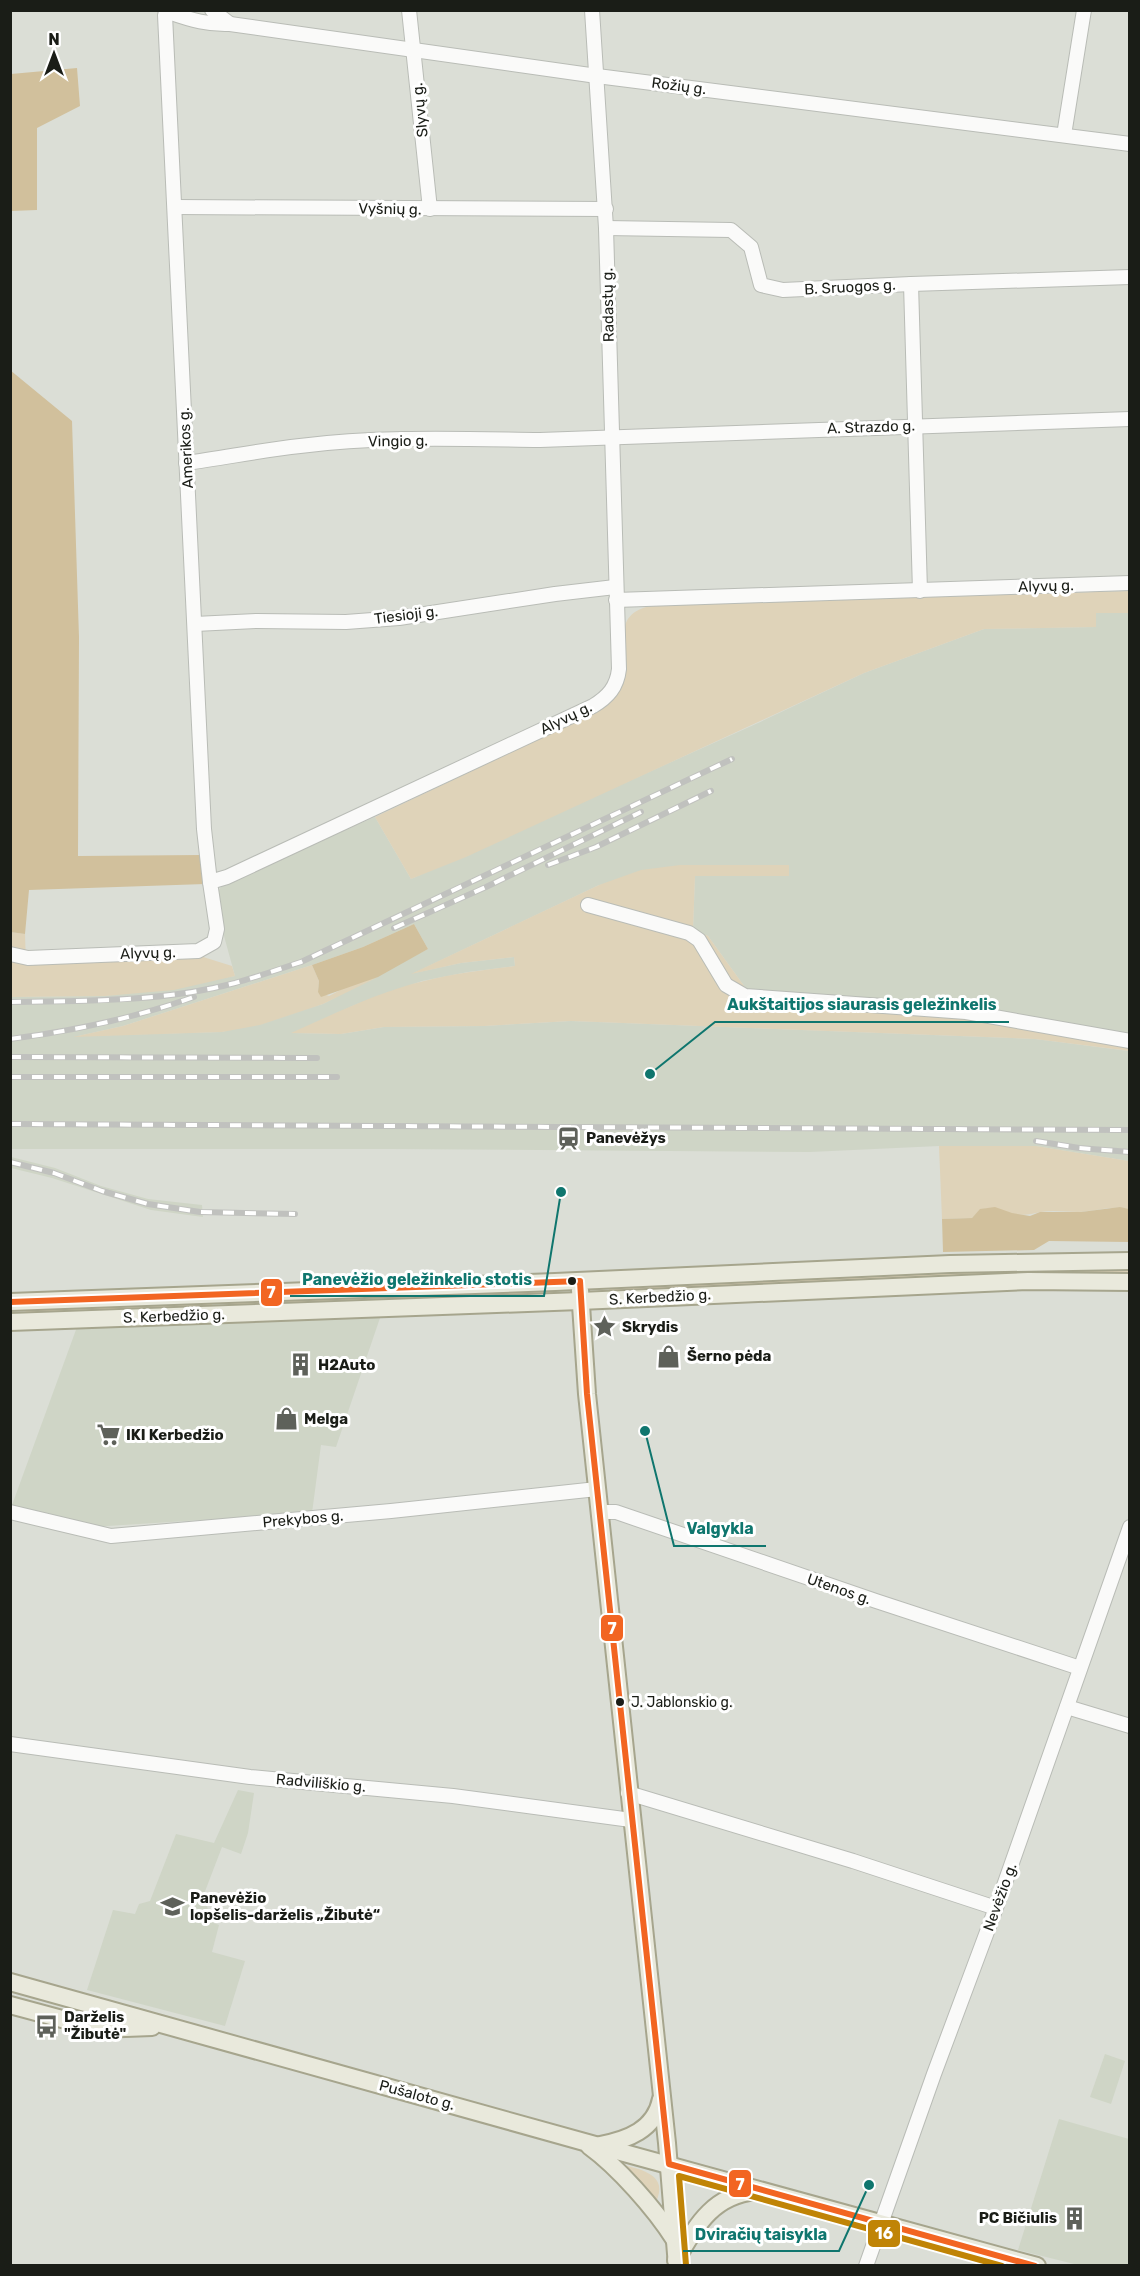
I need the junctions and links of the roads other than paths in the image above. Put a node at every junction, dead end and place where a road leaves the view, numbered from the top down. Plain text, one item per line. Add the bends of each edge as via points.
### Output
1 (151, 10) edge
2 (212, 10) edge
3 (409, 10) edge
4 (592, 10) edge
5 (1084, 10) edge
6 (170, 13) edge
7 (230, 24) junction
8 (414, 50) junction
9 (597, 76) junction
10 (1064, 135) junction
11 (1130, 144) edge
12 (175, 207) junction
13 (430, 209) junction
14 (606, 209) junction
15 (606, 228) junction
16 (1130, 277) edge
17 (911, 284) junction
18 (1130, 418) edge
19 (917, 426) junction
20 (612, 437) junction
21 (186, 464) junction
22 (1130, 583) edge
23 (920, 591) junction
24 (616, 594) junction
25 (195, 624) junction
26 (210, 882) junction
27 (588, 905) dead end
28 (10, 954) edge
29 (1130, 1041) edge
30 (1130, 1261) edge
31 (580, 1281) junction
32 (1130, 1282) edge
33 (219, 1294) junction
34 (580, 1301) junction
35 (13, 1302) edge
36 (220, 1314) junction
37 (14, 1322) edge
38 (597, 1489) junction
39 (10, 1512) edge
40 (599, 1512) junction
41 (1130, 1527) edge
42 (1080, 1668) junction
43 (1067, 1707) junction
44 (1130, 1726) edge
45 (10, 1744) edge
46 (628, 1793) junction
47 (631, 1820) junction
48 (996, 1908) junction
49 (10, 1982) edge
50 (10, 2005) edge
51 (165, 2026) junction
52 (662, 2096) junction
53 (589, 2144) junction
54 (669, 2164) junction
55 (760, 2190) junction
56 (880, 2223) junction
57 (675, 2241) junction
58 (677, 2263) edge
59 (866, 2265) edge
60 (1037, 2265) edge

1 - 6 street, Rožių g.
2 - 7 street, Rožių g.
3 - 8 street, Slyvų g.
4 - 9 street, Radastų g.
5 - 10 street
6 - 7 street, Rožių g. via 201,23
6 - 12 street, Amerikos g.
7 - 8 street, Rožių g.
8 - 9 street, Rožių g.
8 - 13 street, Slyvų g.
9 - 10 street, Rožių g.
9 - 14 street, Radastų g.
10 - 11 street, Rožių g.
12 - 13 street, Vyšnių g.
12 - 21 street, Amerikos g.
13 - 14 street, Vyšnių g.
14 - 15 street, Radastų g.
15 - 17 street, B. Sruogos g. via 731,230 752,247 761,285 783,290
15 - 20 street, Radastų g.
16 - 17 street, B. Sruogos g.
17 - 19 street
18 - 19 street, A. Strazdo g.
19 - 20 street, A. Strazdo g.
19 - 23 street
20 - 21 street, Vingio g. via 333,443
20 - 24 street, Radastų g.
21 - 25 street, Amerikos g.
22 - 23 street, Alyvų g.
23 - 24 street, Alyvų g.
24 - 25 street, Tiesioji g. via 555,594 399,618 346,622
24 - 26 street, Alyvų g. via 618,679 604,699
25 - 26 street, Amerikos g.
26 - 28 street, Alyvų g. via 217,929 214,942 198,951 28,958
27 - 29 street via 689,933 699,940 726,985 745,996 966,1012
30 - 31 main road, S. Kerbedžio g. via 961,1264
31 - 33 main road, S. Kerbedžio g.
31 - 34 main road
32 - 34 main road, S. Kerbedžio g. via 1028,1281
33 - 35 main road, S. Kerbedžio g.
33 - 36 main road
34 - 36 main road, S. Kerbedžio g.
34 - 38 main road
35 - 37 main road
36 - 37 main road, S. Kerbedžio g.
38 - 39 street, Prekybos g. via 111,1536
38 - 40 main road
40 - 42 street, Utenos g. via 616,1512
40 - 46 main road
41 - 42 street, Nevėžio g.
42 - 43 street, Nevėžio g.
43 - 44 street
43 - 48 street, Nevėžio g.
45 - 47 street, Radviliškio g. via 229,1775 453,1796
46 - 47 main road
46 - 48 street
47 - 52 main road
48 - 56 street, Nevėžio g.
49 - 51 main road, Pušaloto g.
50 - 51 main road, Pušaloto g. via 99,2029
51 - 53 main road, Pušaloto g.
52 - 53 main road via 656,2115 640,2132 620,2141
52 - 54 main road
53 - 54 main road, Pušaloto g.
53 - 57 main road via 644,2199
54 - 55 main road, Pušaloto g.
54 - 57 main road
55 - 56 main road, Pušaloto g.
55 - 58 main road via 727,2197 713,2208
56 - 59 street, Nevėžio g.
56 - 60 main road, Pušaloto g.
57 - 58 main road

